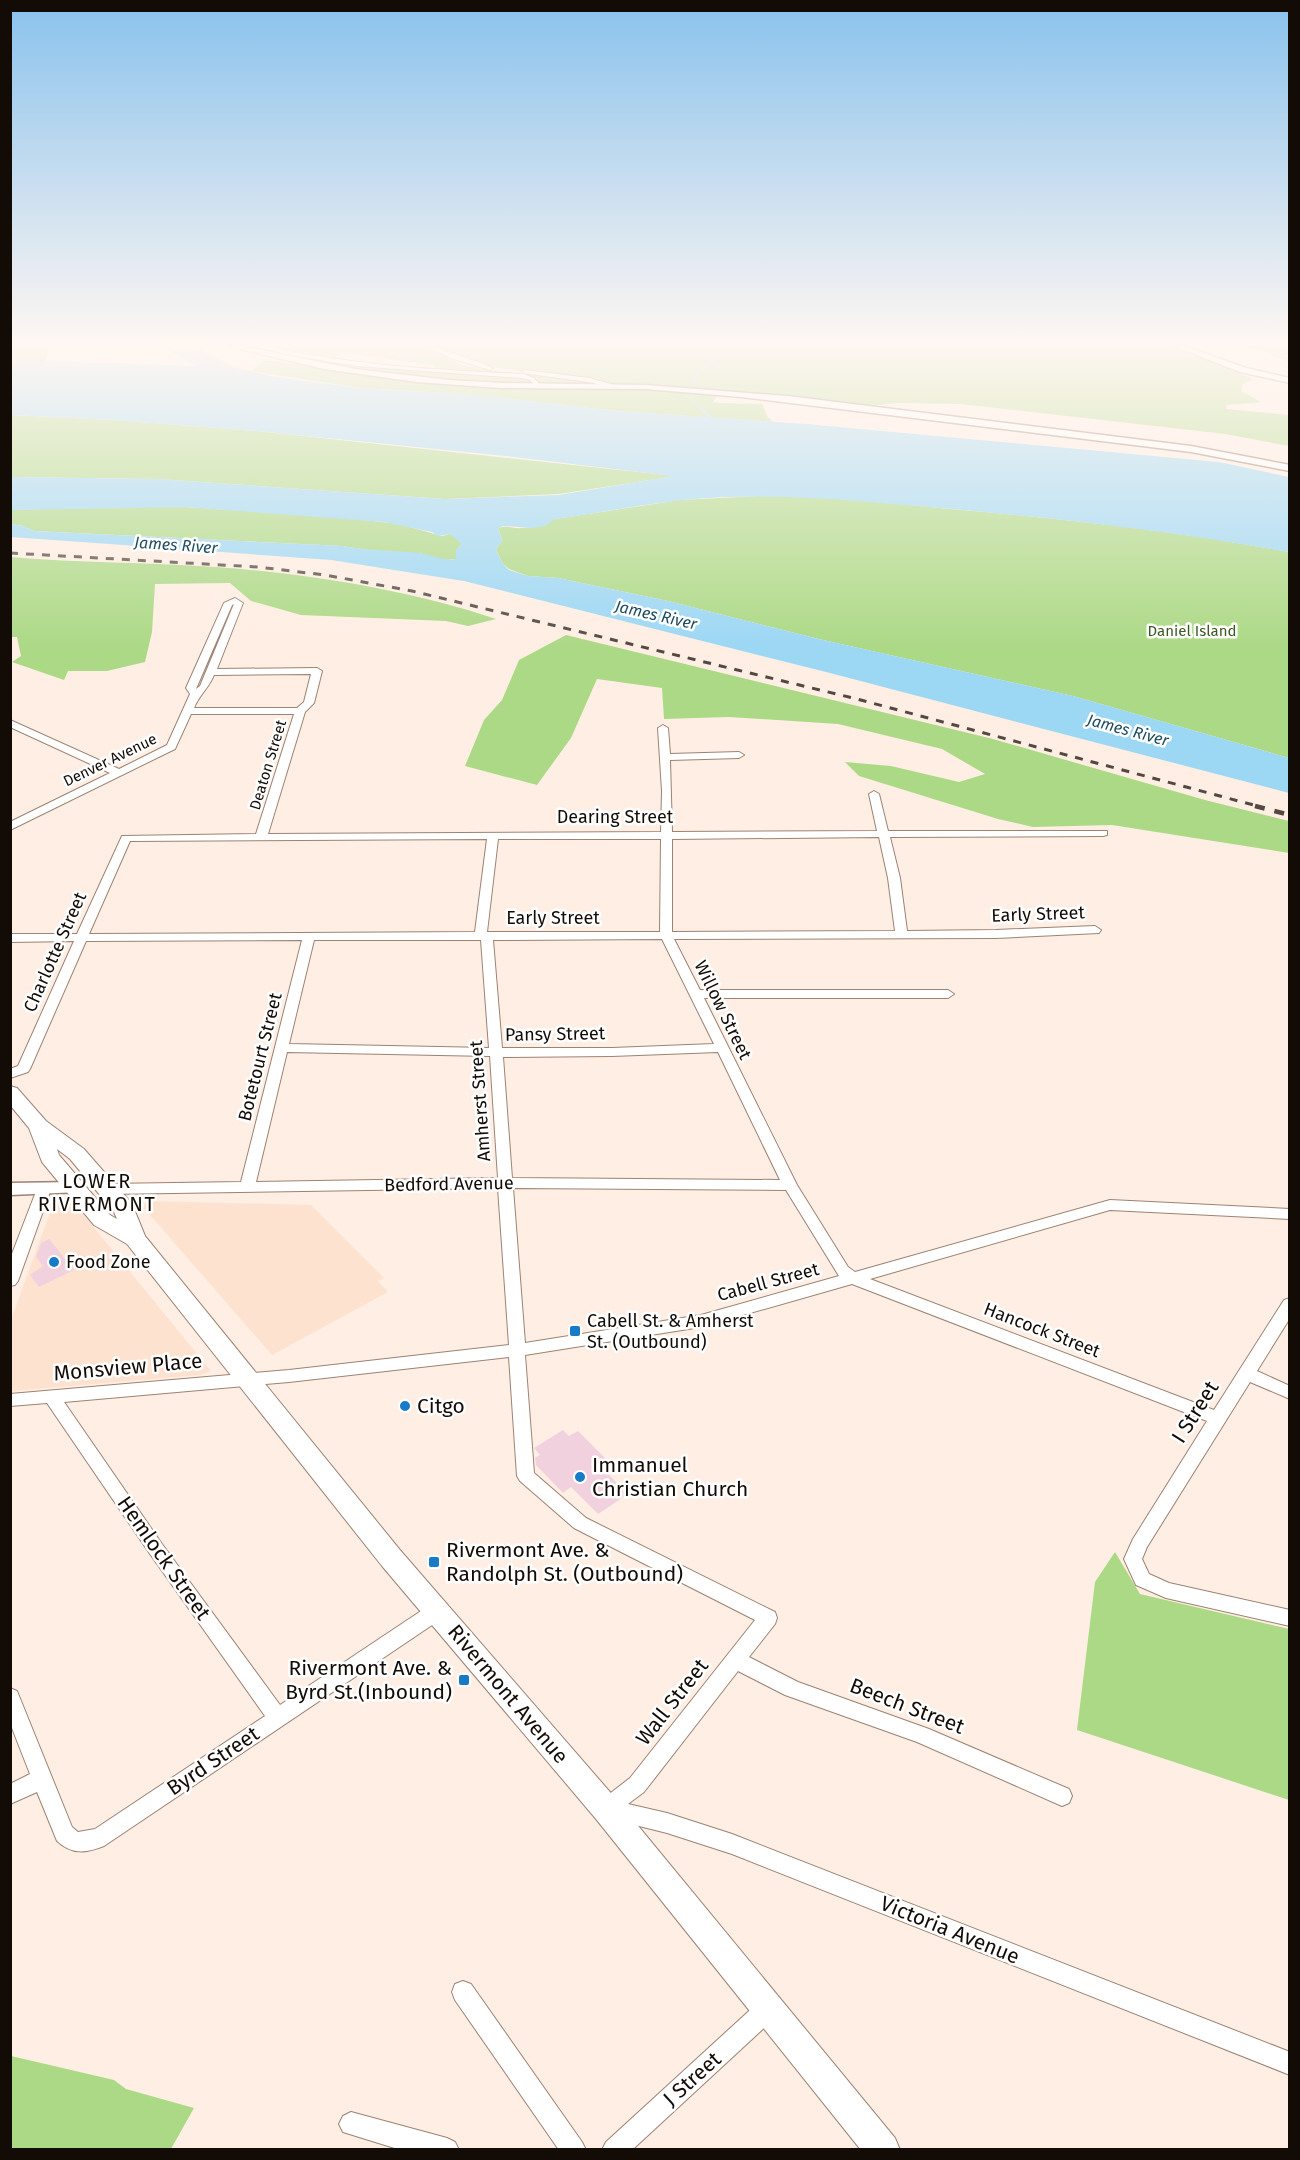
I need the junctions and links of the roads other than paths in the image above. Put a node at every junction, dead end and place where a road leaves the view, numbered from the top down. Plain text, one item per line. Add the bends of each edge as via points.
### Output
1 (1157, 447) edge
2 (1290, 468) edge
3 (210, 672) junction
4 (195, 694) junction
5 (188, 711) junction
6 (300, 711) junction
7 (10, 723) edge
8 (663, 728) dead end
9 (739, 755) dead end
10 (664, 758) junction
11 (119, 773) junction
12 (874, 794) dead end
13 (10, 826) edge
14 (1103, 833) dead end
15 (884, 834) junction
16 (493, 835) junction
17 (667, 835) junction
18 (261, 837) junction
19 (126, 838) joint
20 (1095, 930) dead end
21 (901, 934) junction
22 (666, 935) junction
23 (484, 936) junction
24 (81, 937) junction
25 (309, 937) junction
26 (10, 938) edge
27 (696, 994) junction
28 (948, 994) dead end
29 (281, 1048) junction
30 (722, 1048) junction
31 (496, 1053) junction
32 (10, 1074) edge
33 (10, 1092) edge
34 (41, 1132) junction
35 (505, 1183) junction
36 (790, 1185) junction
37 (247, 1187) junction
38 (75, 1188) junction
39 (10, 1189) edge
40 (44, 1189) junction
41 (107, 1189) junction
42 (1290, 1214) edge
43 (135, 1239) junction
44 (853, 1278) junction
45 (10, 1281) edge
46 (1290, 1304) edge
47 (519, 1350) junction
48 (1246, 1373) junction
49 (249, 1379) junction
50 (1290, 1393) edge
51 (52, 1397) junction
52 (10, 1400) edge
53 (1217, 1418) junction
54 (437, 1611) junction
55 (768, 1618) joint
56 (1290, 1618) edge
57 (736, 1660) junction
58 (10, 1697) edge
59 (277, 1717) junction
60 (41, 1779) junction
61 (10, 1795) edge
62 (1062, 1796) dead end
63 (606, 1809) junction
64 (463, 1992) dead end
65 (769, 2008) junction
66 (1290, 2064) edge
67 (351, 2124) dead end
68 (406, 2145) edge
69 (447, 2150) edge
70 (574, 2150) edge
71 (614, 2150) edge
72 (883, 2150) edge

1 - 2 street
3 - 4 street, Denver Avenue via 204,688
3 - 4 street, Denver Avenue via 239,603 235,601 228,603 191,688
3 - 6 street, Deaton Street via 317,671 309,703
4 - 5 street, Denver Avenue
5 - 6 street
5 - 11 street, Denver Avenue via 171,747
6 - 18 street, Deaton Street
7 - 11 street
8 - 10 street, Willow Street
9 - 10 street
10 - 17 street, Willow Street
11 - 13 street, Denver Avenue
12 - 15 street
14 - 15 street, Dearing Street
15 - 17 street, Dearing Street
15 - 21 street
16 - 17 street, Dearing Street
16 - 18 street, Dearing Street
16 - 23 street, Amherst Street via 480,931
17 - 22 street, Willow Street
18 - 19 street, Dearing Street
19 - 24 street, Charlotte Street
20 - 21 street, Early Street
21 - 22 street, Early Street
22 - 23 street, Early Street
22 - 27 street, Willow Street
23 - 25 street, Early Street
23 - 31 street, Amherst Street via 488,940
24 - 25 street, Early Street
24 - 26 street, Early Street
24 - 32 street, Charlotte Street via 23,1069
25 - 29 street, Botetourt Street
27 - 28 street
27 - 30 street, Willow Street
29 - 31 street, Pansy Street
29 - 37 street, Botetourt Street
30 - 31 street, Pansy Street
30 - 36 street, Willow Street
31 - 35 street, Amherst Street
33 - 34 main road, Rivermont Avenue
34 - 38 main road, Rivermont Avenue via 49,1157
34 - 41 main road, Rivermont Avenue via 77,1154
35 - 36 street, Bedford Avenue
35 - 37 street, Bedford Avenue
35 - 47 street, Amherst Street
36 - 44 street, Willow Street via 843,1271
37 - 41 street, Bedford Avenue
38 - 40 street
38 - 43 main road, Rivermont Avenue via 102,1220
39 - 40 street
40 - 45 street
41 - 43 main road, Rivermont Avenue via 124,1209
42 - 44 street, Cabell Street via 1110,1205
43 - 49 main road, Rivermont Avenue
44 - 47 street, Cabell Street via 700,1321
44 - 53 street, Hancock Street
46 - 48 street, I Street
47 - 49 street, Cabell Street
47 - 55 street, Amherst Street via 526,1476 580,1523
48 - 50 street
48 - 53 street, I Street
49 - 51 street, Monsview Place
49 - 54 main road, Rivermont Avenue
51 - 52 street, Monsview Place
51 - 59 street, Hemlock Street
53 - 56 street, I Street via 1133,1559 1142,1579 1158,1587
54 - 59 street, Byrd Street
54 - 63 main road, Rivermont Avenue
55 - 57 street, Wall Street
57 - 62 street, Beech Street via 792,1689 922,1735
57 - 63 street, Wall Street via 637,1785
58 - 60 street
59 - 60 street, Byrd Street via 87,1843 73,1841 64,1834
60 - 61 street
63 - 65 main road, Rivermont Avenue
63 - 66 street, Victoria Avenue via 732,1844
64 - 70 street
65 - 71 street, J Street
65 - 72 main road, Rivermont Avenue
67 - 68 street
68 - 69 street

